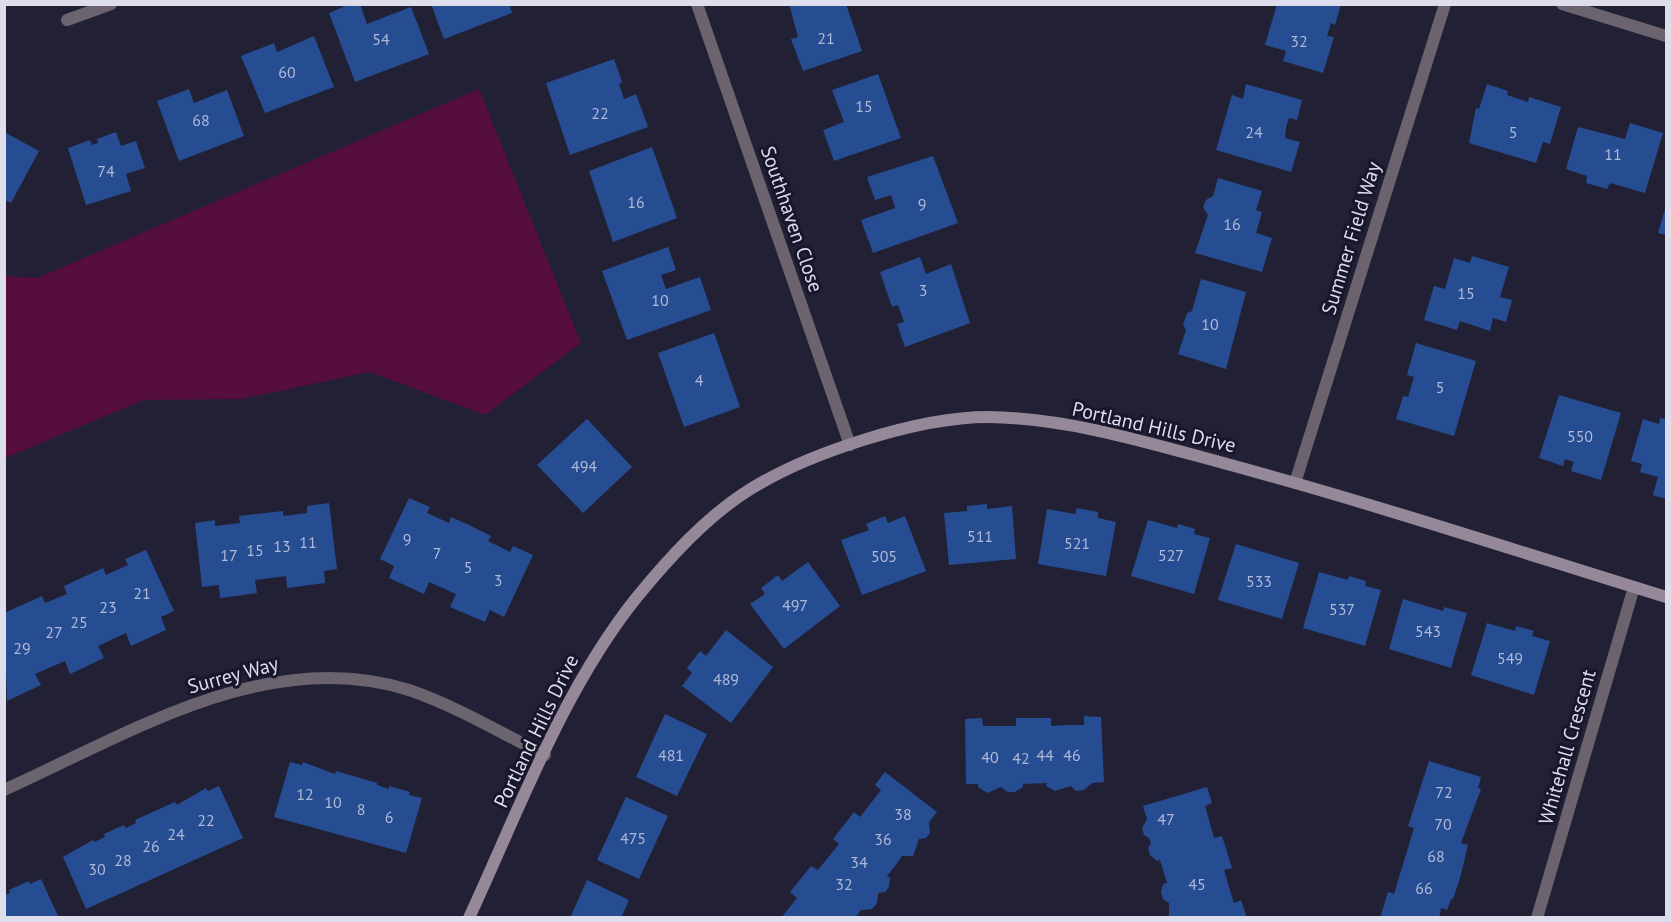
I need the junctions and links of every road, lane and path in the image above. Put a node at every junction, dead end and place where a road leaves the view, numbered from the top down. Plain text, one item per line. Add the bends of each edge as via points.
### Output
1 (111, 4) edge
2 (697, 4) edge
3 (1445, 4) edge
4 (1562, 4) edge
5 (67, 20) dead end
6 (1666, 36) edge
7 (850, 445) junction
8 (1295, 483) junction
9 (1634, 587) junction
10 (1666, 597) edge
11 (545, 754) junction
12 (4, 790) edge
13 (469, 918) edge
14 (1537, 918) edge

1 - 5 street
2 - 7 street, Southhaven Close
3 - 8 street, Summer Field Way
4 - 6 street
7 - 8 street, Portland Hills Drive via 949,421 987,417 1031,420 1107,432
7 - 11 street, Portland Hills Drive via 750,489 688,540 636,599 598,652 574,690
8 - 9 street, Portland Hills Drive
9 - 10 street, Portland Hills Drive
9 - 14 street, Whitehall Crescent
11 - 12 street, Surrey Way via 409,690 356,679 298,678 240,689 187,707
11 - 13 street, Portland Hills Drive

